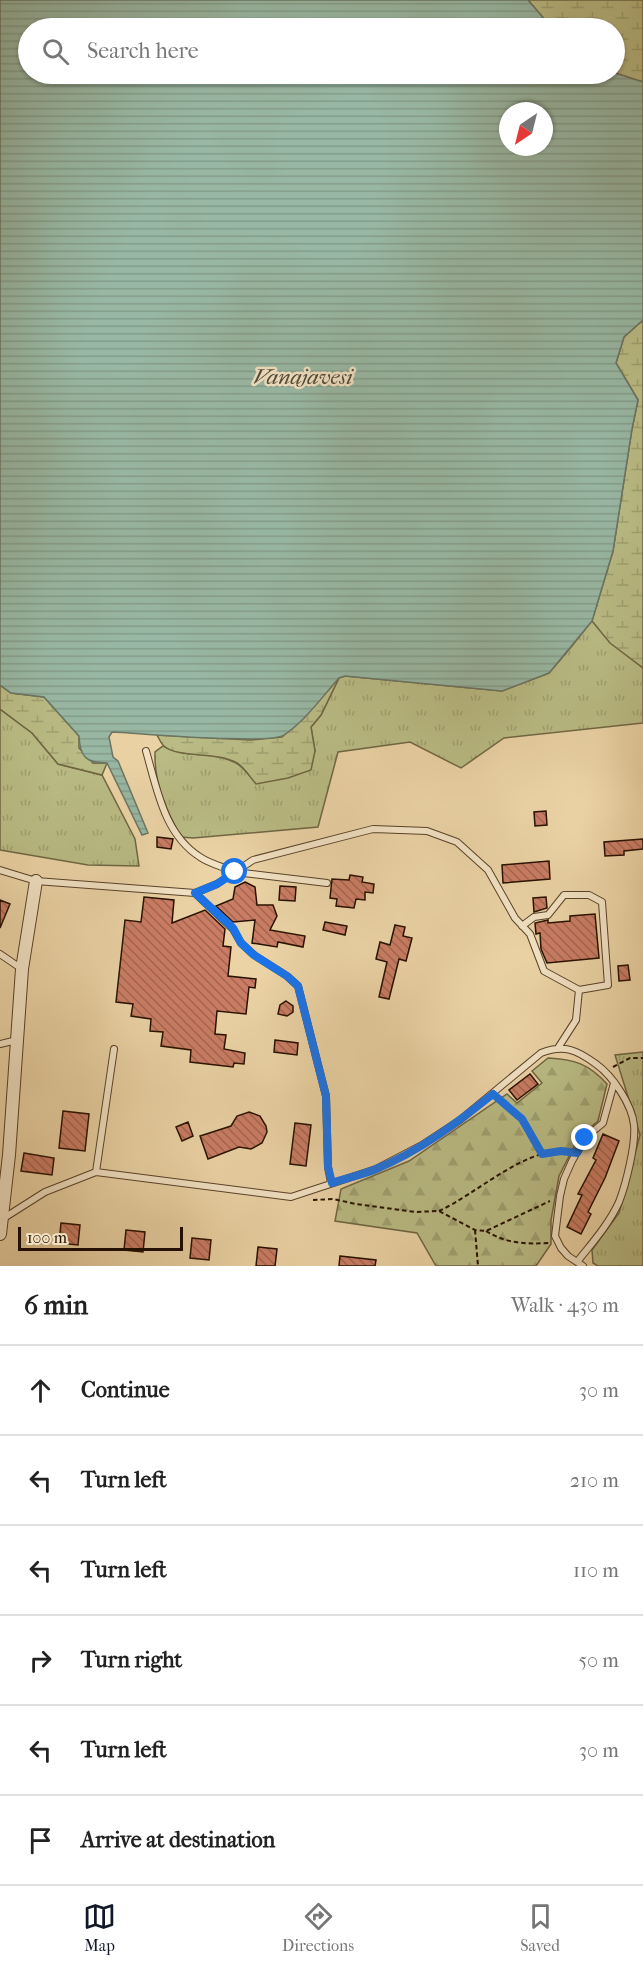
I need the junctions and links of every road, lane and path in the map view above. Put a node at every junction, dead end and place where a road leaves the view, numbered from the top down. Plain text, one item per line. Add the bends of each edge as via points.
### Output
1 (146, 751) dead end
2 (0, 870) edge
3 (235, 872) junction
4 (36, 881) junction
5 (327, 883) dead end
6 (195, 893) junction
7 (522, 926) junction
8 (0, 954) edge
9 (22, 969) junction
10 (579, 990) junction
11 (18, 1039) junction
12 (0, 1044) edge
13 (558, 1048) junction
14 (114, 1049) dead end
15 (643, 1058) edge
16 (607, 1075) junction
17 (614, 1083) junction
18 (493, 1094) junction
19 (5, 1153) edge
20 (577, 1153) junction
21 (542, 1154) junction
22 (96, 1172) junction
23 (332, 1183) junction
24 (560, 1196) junction
25 (310, 1200) dead end
26 (439, 1211) junction
27 (2, 1219) junction
28 (475, 1230) junction
29 (486, 1231) junction
30 (0, 1234) edge
31 (558, 1242) junction
32 (580, 1264) edge
33 (478, 1266) edge

1 - 3 lane via 164,813 179,840 200,858
2 - 4 lane
3 - 5 lane
3 - 6 lane
3 - 7 lane via 253,860 373,829 427,831 457,842 488,870
4 - 6 lane
4 - 9 street
6 - 23 lane via 233,928 254,955 298,986 326,1096
7 - 10 lane via 530,934 544,971
7 - 10 lane via 534,917 548,915 564,895 589,895 602,902 608,985
8 - 9 lane
9 - 11 street
10 - 13 lane via 576,1020
11 - 12 lane
11 - 19 street
13 - 16 lane via 583,1055
13 - 18 lane via 541,1053
14 - 22 lane
15 - 16 path via 630,1058 615,1065
16 - 17 lane
17 - 20 lane via 603,1123 585,1138
17 - 32 lane via 630,1106 634,1126 632,1148 619,1202
18 - 21 path via 522,1119
18 - 23 lane via 422,1145 376,1169
19 - 27 street
20 - 21 path
20 - 24 lane
21 - 26 path
22 - 23 lane via 291,1197
22 - 27 lane via 45,1192
24 - 29 path
24 - 31 lane via 555,1236
25 - 26 path via 333,1199 415,1212
26 - 28 path
27 - 30 street
28 - 29 path
28 - 33 path
29 - 31 path via 500,1240
31 - 32 lane

